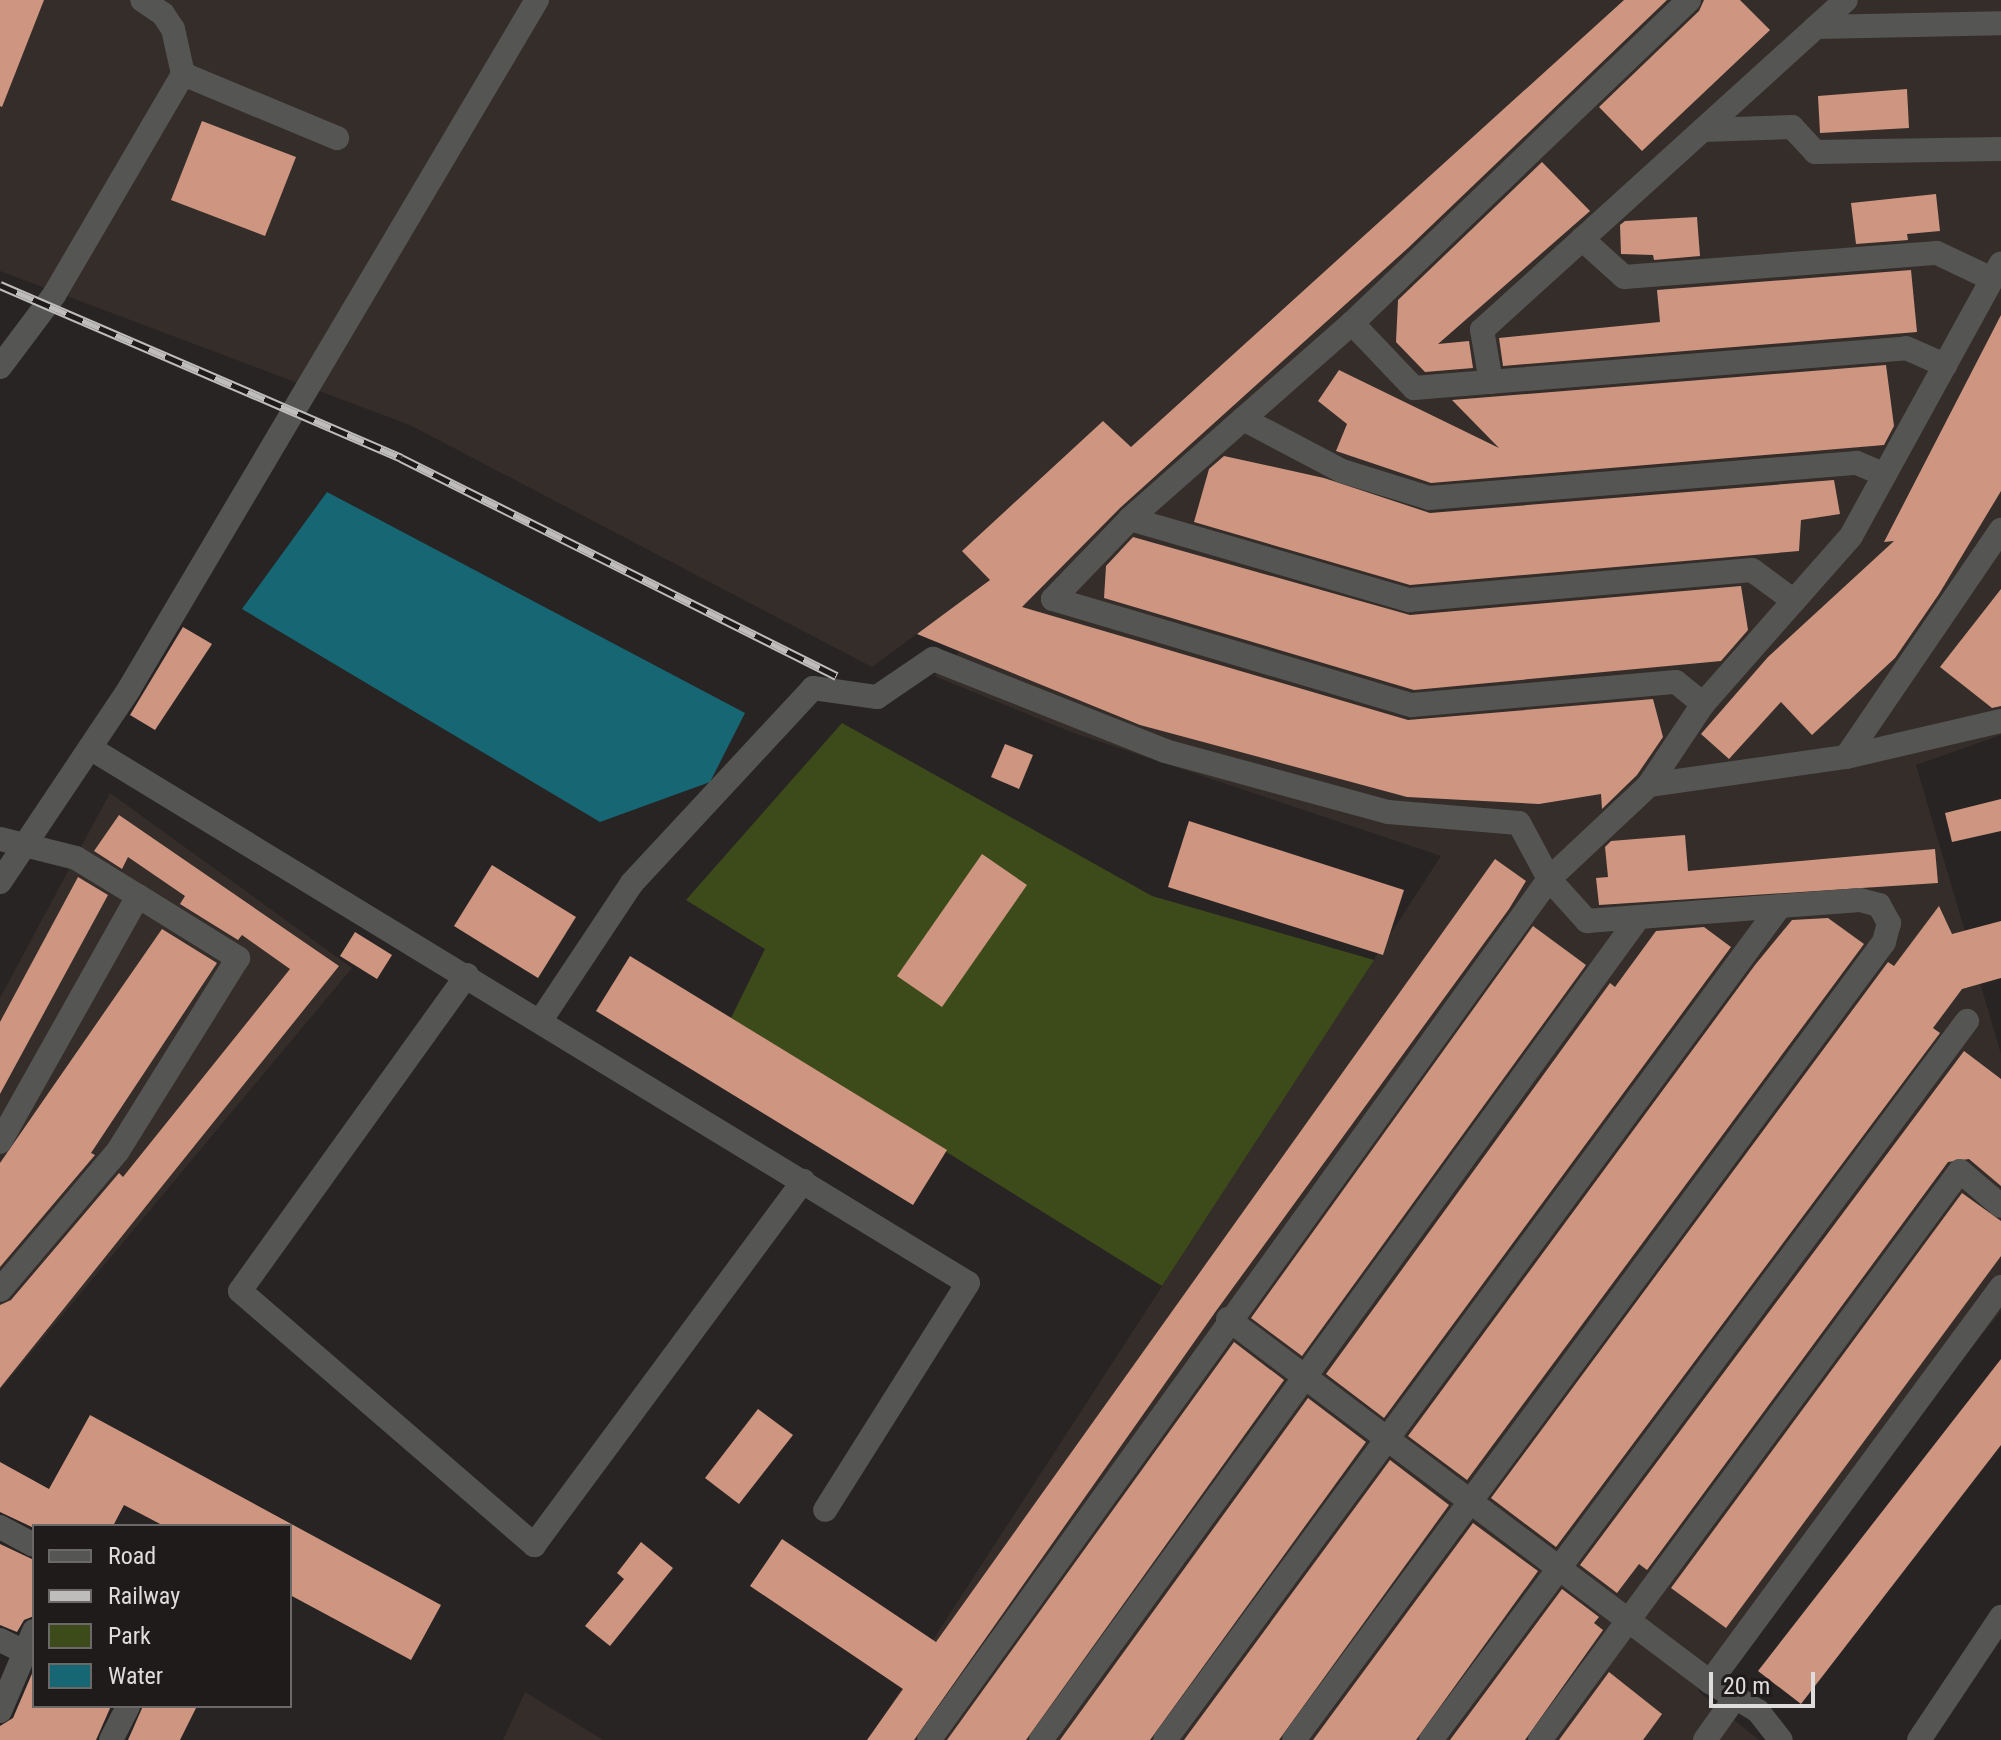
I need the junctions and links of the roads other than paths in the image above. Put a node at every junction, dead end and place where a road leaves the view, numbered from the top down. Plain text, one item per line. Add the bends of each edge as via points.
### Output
1 (142, 0) edge
2 (537, 0) edge
3 (1689, 0) edge
4 (1846, 0) edge
5 (2001, 23) edge
6 (1816, 27) junction
7 (183, 74) junction
8 (1703, 130) junction
9 (337, 138) dead end
10 (2001, 149) edge
11 (1582, 239) junction
12 (1996, 271) edge
13 (1352, 323) junction
14 (1945, 365) junction
15 (0, 367) edge
16 (1491, 382) junction
17 (1243, 419) junction
18 (1885, 475) junction
19 (1130, 519) junction
20 (2001, 530) edge
21 (1794, 601) junction
22 (1703, 704) junction
23 (2001, 721) edge
24 (90, 748) junction
25 (1846, 757) junction
26 (1649, 785) junction
27 (11, 843) edge
28 (1549, 879) junction
29 (0, 882) edge
30 (138, 896) junction
31 (1780, 906) junction
32 (1639, 917) junction
33 (467, 975) junction
34 (541, 1020) junction
35 (1967, 1021) dead end
36 (0, 1142) edge
37 (803, 1181) junction
38 (2001, 1206) edge
39 (2001, 1287) edge
40 (0, 1290) edge
41 (1228, 1319) junction
42 (1304, 1379) junction
43 (1384, 1437) junction
44 (1472, 1502) junction
45 (825, 1510) dead end
46 (0, 1527) edge
47 (32, 1544) edge
48 (1561, 1567) junction
49 (1630, 1617) junction
50 (2001, 1617) edge
51 (0, 1640) edge
52 (30, 1641) edge
53 (1710, 1682) junction
54 (1737, 1695) junction
55 (127, 1708) edge
56 (0, 1711) edge
57 (111, 1740) edge
58 (929, 1740) edge
59 (1041, 1740) edge
60 (1165, 1740) edge
61 (1294, 1740) edge
62 (1431, 1740) edge
63 (1540, 1740) edge
64 (1705, 1740) edge
65 (1781, 1740) edge
66 (1919, 1740) edge

1 - 7 street via 163,14 173,29
2 - 24 street
3 - 13 street
4 - 6 street
5 - 6 street
6 - 8 street
7 - 9 street
7 - 15 street via 54,295
8 - 10 street via 1792,127 1815,152
8 - 11 street
11 - 12 street via 1624,277 1937,253
11 - 16 street via 1482,330
12 - 14 street
13 - 16 street via 1414,388
13 - 17 street
14 - 16 street via 1906,348
14 - 18 street
17 - 18 street via 1342,471 1429,498 1857,463
17 - 19 street
18 - 21 street via 1851,536
19 - 21 street via 1409,600 1752,570
19 - 22 street via 1053,599 1412,705 1676,682
20 - 25 street
21 - 22 street
22 - 26 street
23 - 25 street
24 - 27 street
24 - 33 street
25 - 26 street
26 - 28 street
27 - 29 street
27 - 30 street via 76,858
28 - 32 street via 1587,921
28 - 34 street via 1519,823 1388,812 1180,755 933,659 877,697 813,688 632,883
28 - 41 street
30 - 36 street
30 - 40 street via 238,958 118,1151
31 - 32 street
31 - 43 street
31 - 44 street via 1870,901 1886,913 1888,933
32 - 42 street
33 - 34 street
33 - 37 street via 240,1291 534,1545
34 - 37 street
35 - 48 street
37 - 45 street via 968,1283
38 - 49 street via 1960,1171
39 - 53 street
41 - 42 street
41 - 58 street
42 - 43 street
42 - 59 street
43 - 44 street
43 - 60 street
44 - 48 street
44 - 61 street
46 - 47 street
48 - 49 street
48 - 62 street
49 - 53 street
49 - 63 street
50 - 66 street
51 - 52 street
52 - 56 street
53 - 54 street
54 - 64 street
54 - 65 street
55 - 57 street

